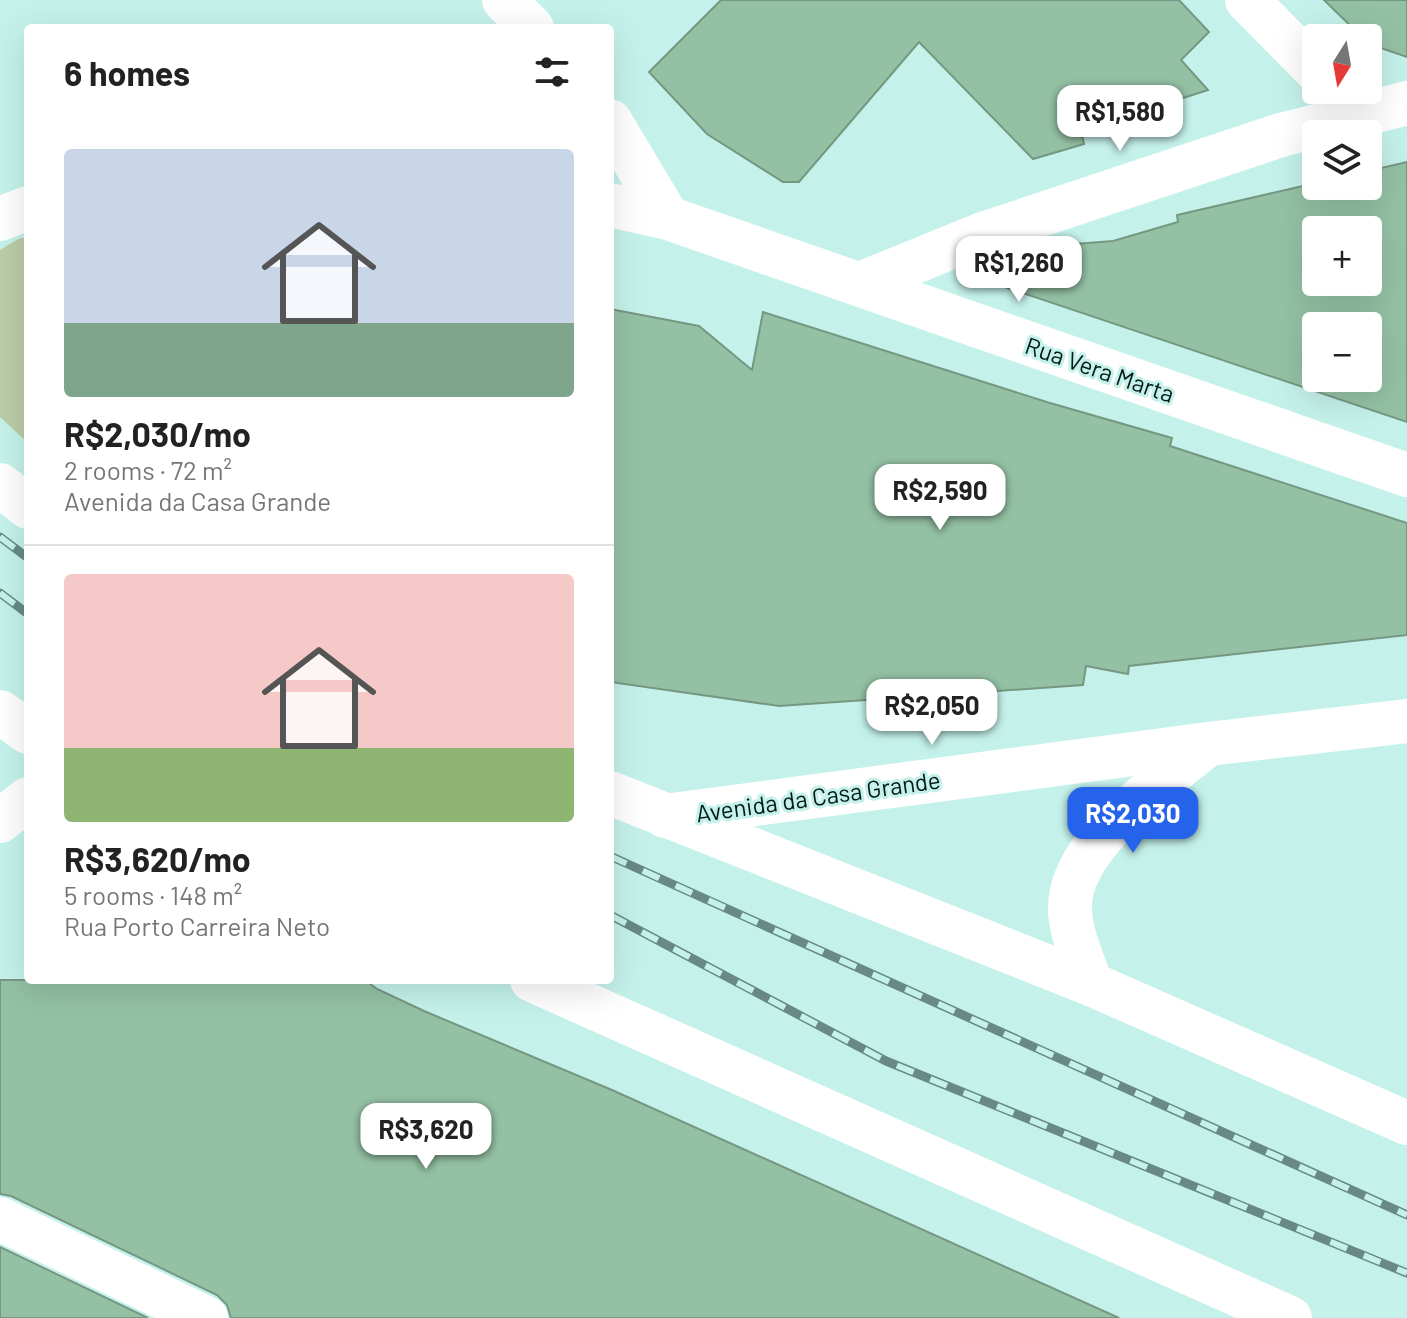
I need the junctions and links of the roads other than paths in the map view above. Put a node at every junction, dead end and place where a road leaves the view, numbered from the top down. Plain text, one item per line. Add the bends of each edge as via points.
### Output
1 (504, 0) edge
2 (1247, 0) edge
3 (528, 24) edge
4 (1302, 56) edge
5 (1382, 103) edge
6 (1407, 103) edge
7 (1346, 104) edge
8 (614, 128) edge
9 (614, 206) edge
10 (24, 210) edge
11 (668, 218) junction
12 (0, 219) edge
13 (860, 284) junction
14 (1407, 475) edge
15 (0, 485) edge
16 (24, 504) edge
17 (0, 712) edge
18 (1407, 721) edge
19 (24, 729) edge
20 (1208, 744) junction
21 (614, 795) edge
22 (24, 802) edge
23 (665, 816) junction
24 (0, 821) edge
25 (541, 984) edge
26 (1091, 984) junction
27 (1407, 1123) edge
28 (0, 1219) edge
29 (206, 1318) edge
30 (1290, 1318) edge

1 - 3 street
2 - 4 street
5 - 6 street
7 - 13 street via 1281,135 983,234
8 - 11 street
9 - 11 street, Rua Vera Marta
10 - 12 street
11 - 13 street, Rua Vera Marta
13 - 14 street, Rua Vera Marta
15 - 16 street
17 - 19 street
18 - 20 street, Avenida da Casa Grande
20 - 23 street, Avenida da Casa Grande
20 - 26 street via 1096,843 1076,877 1070,910
21 - 23 street
22 - 24 street
23 - 26 street
25 - 30 street
26 - 27 street
28 - 29 street

